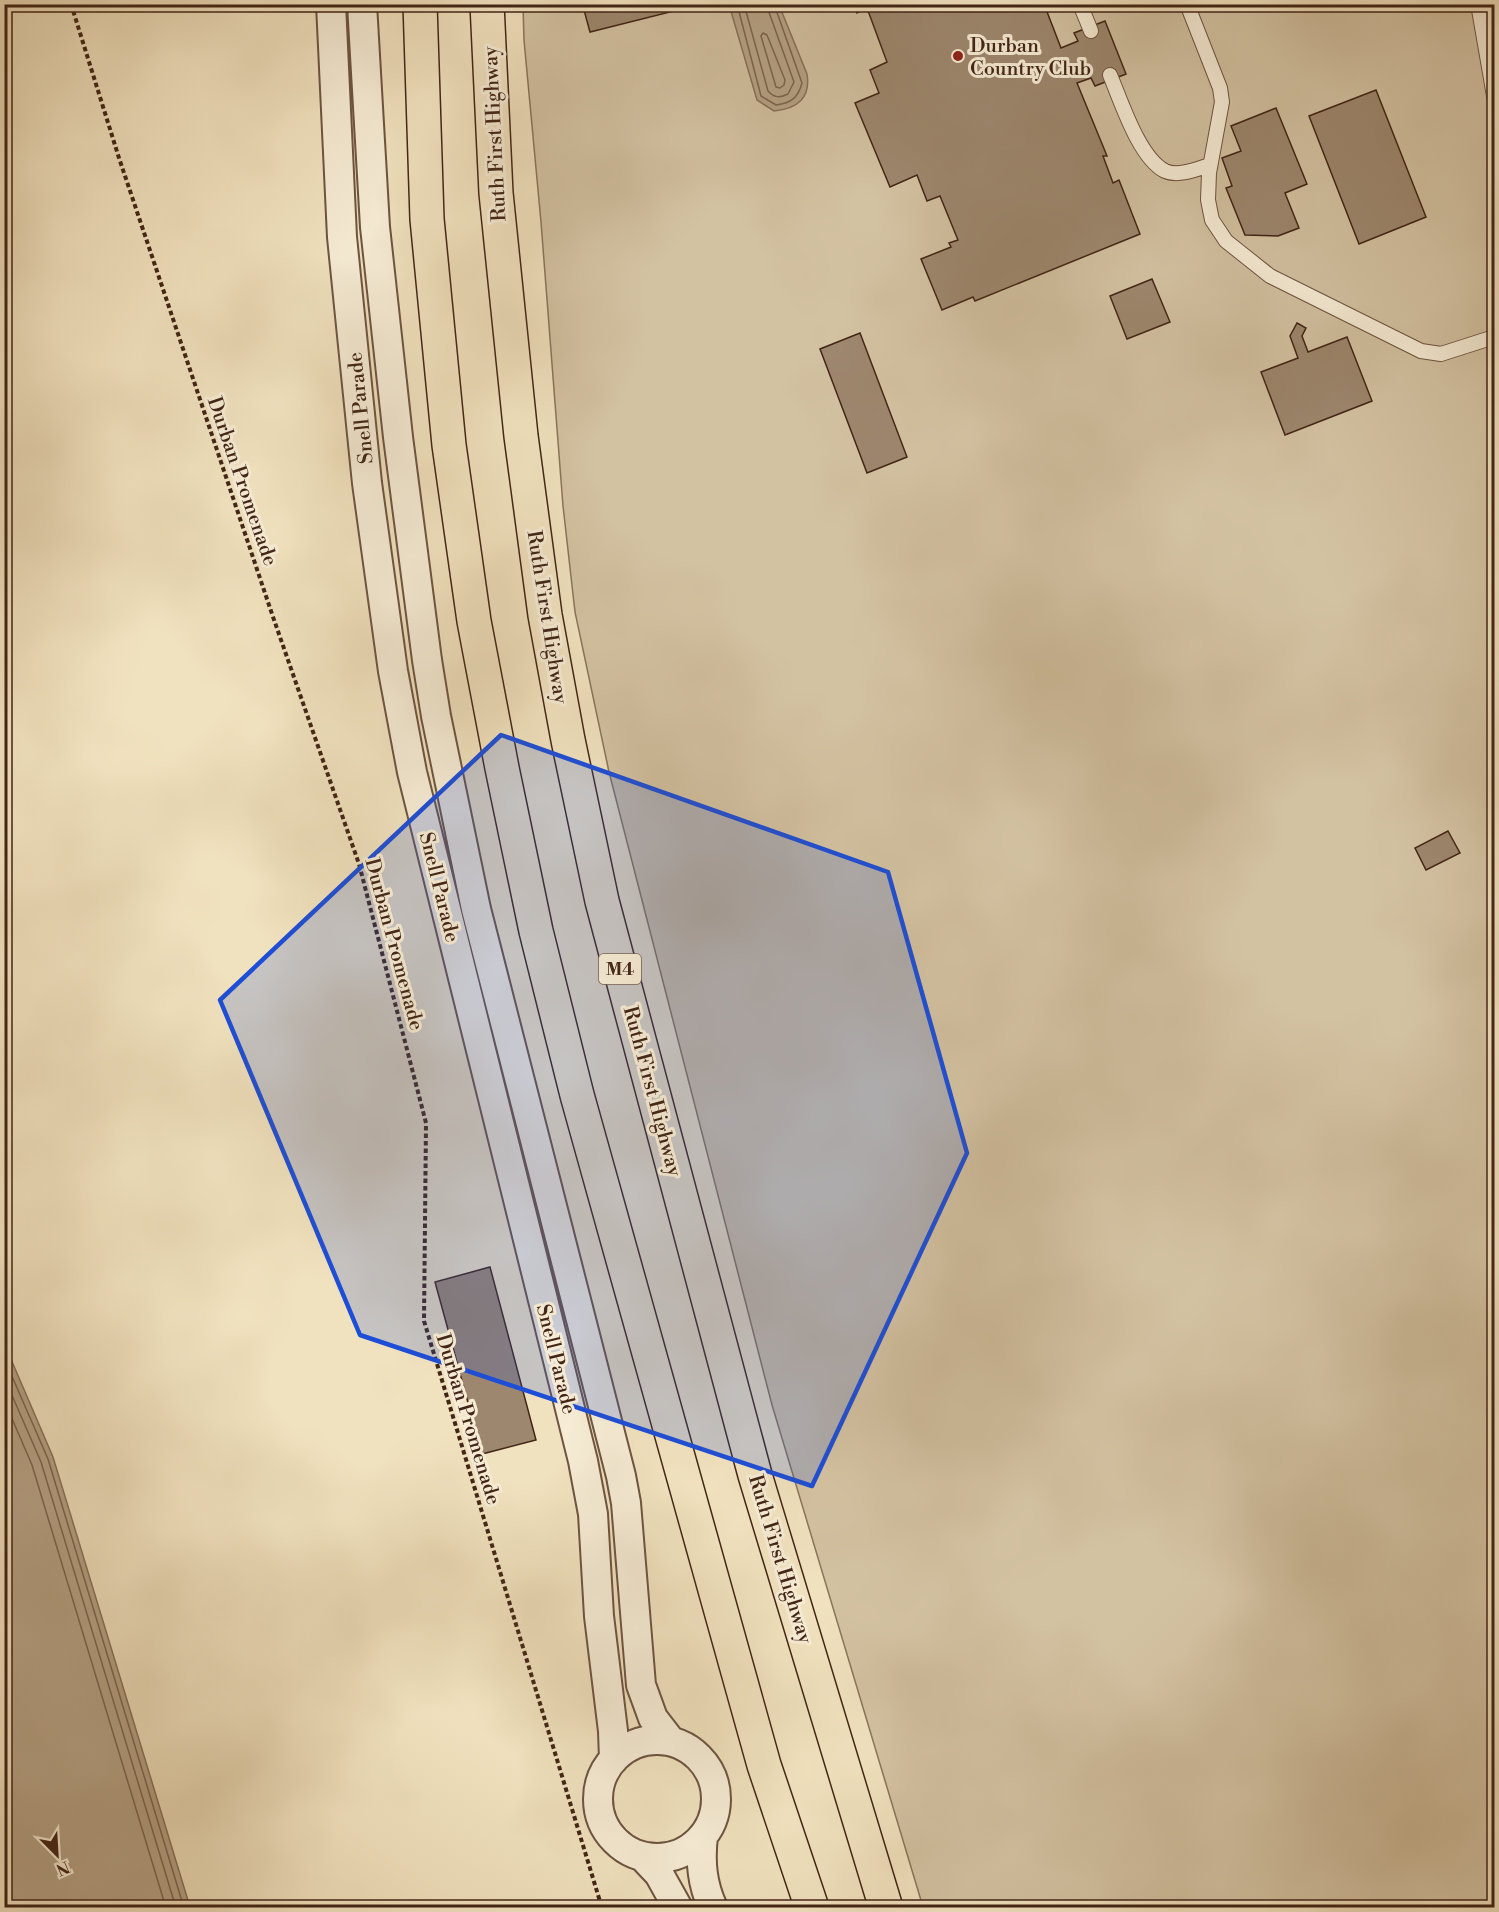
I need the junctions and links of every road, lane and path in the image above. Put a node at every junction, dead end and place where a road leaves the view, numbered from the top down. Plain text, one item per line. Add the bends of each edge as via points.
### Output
1 (71, 4) edge
2 (331, 4) edge
3 (362, 4) edge
4 (420, 4) edge
5 (487, 4) edge
6 (1080, 4) edge
7 (1187, 4) edge
8 (1478, 4) edge
9 (1092, 31) dead end
10 (1110, 75) dead end
11 (1494, 96) edge
12 (1210, 165) junction
13 (1494, 337) edge
14 (670, 1740) junction
15 (614, 1759) junction
16 (703, 1836) junction
17 (642, 1856) junction
18 (602, 1908) edge
19 (678, 1908) edge
20 (713, 1908) edge
21 (812, 1908) edge
22 (886, 1908) edge

1 - 18 path, Durban Promenade via 272,614 359,864 426,1123 424,1321
2 - 15 street, Snell Parade via 342,237 367,483 393,671 412,772 583,1461 593,1514
3 - 14 street, Snell Parade via 379,262 436,716 476,909 621,1476 641,1685 653,1718
4 - 21 highway via 427,219 449,446 474,621 502,768 536,931 577,1095 764,1765
5 - 22 highway, Ruth First Highway / M4 via 496,193 521,436 545,615 570,751 602,901 755,1475
6 - 9 lane
7 - 12 lane via 1220,88 1222,102
8 - 11 lane
10 - 12 lane via 1138,138 1155,163 1176,173
12 - 13 lane via 1208,200 1212,220 1226,241 1270,276 1421,351 1441,354
14 - 15 street via 649,1740 630,1746
14 - 16 street via 704,1761 714,1779 717,1799 713,1819
15 - 17 street via 603,1775 598,1795 600,1815 609,1833
16 - 17 street via 681,1853
16 - 20 street via 702,1870
17 - 19 street

